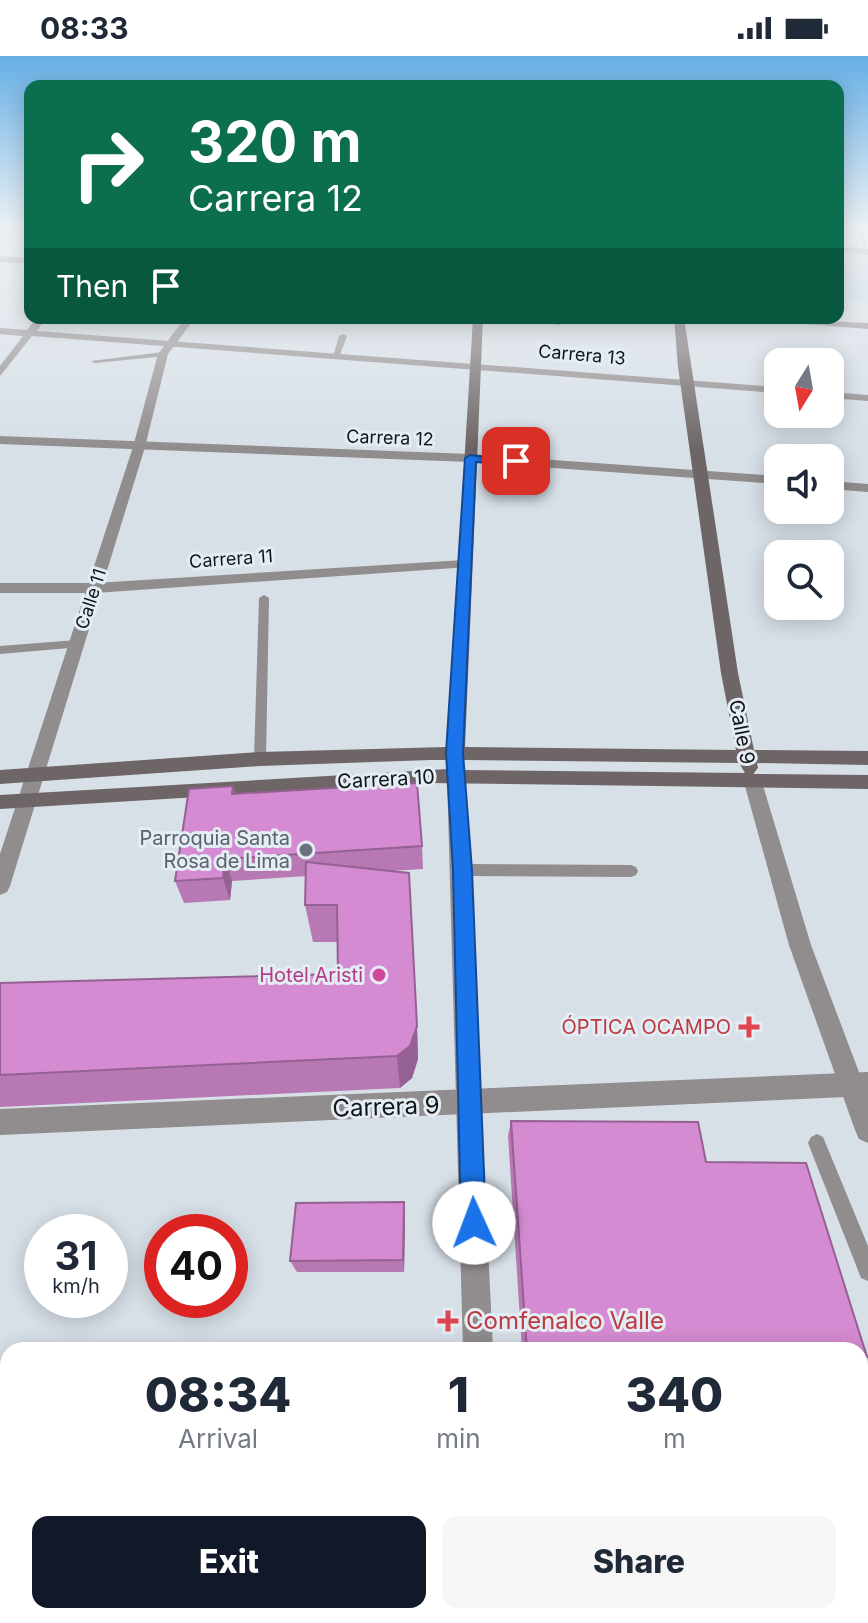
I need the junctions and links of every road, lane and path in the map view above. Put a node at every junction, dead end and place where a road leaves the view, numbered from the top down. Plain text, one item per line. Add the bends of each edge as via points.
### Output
1 (37, 324) edge
2 (185, 324) edge
3 (478, 324) edge
4 (679, 324) edge
5 (842, 324) edge
6 (868, 326) edge
7 (0, 331) edge
8 (31, 332) junction
9 (343, 336) dead end
10 (166, 348) junction
11 (336, 355) junction
12 (95, 361) dead end
13 (475, 364) junction
14 (0, 373) edge
15 (683, 381) junction
16 (764, 389) edge
17 (844, 396) edge
18 (868, 398) edge
19 (0, 440) edge
20 (139, 447) junction
21 (470, 458) junction
22 (702, 474) junction
23 (764, 479) edge
24 (844, 486) edge
25 (868, 488) edge
26 (464, 564) junction
27 (0, 588) edge
28 (95, 588) junction
29 (264, 598) dead end
30 (77, 644) junction
31 (0, 650) edge
32 (454, 753) junction
33 (745, 756) junction
34 (868, 758) edge
35 (260, 759) junction
36 (36, 774) junction
37 (456, 776) junction
38 (0, 777) edge
39 (752, 779) junction
40 (868, 782) edge
41 (27, 800) junction
42 (0, 802) edge
43 (462, 870) junction
44 (631, 871) dead end
45 (0, 886) edge
46 (859, 1084) edge
47 (469, 1104) junction
48 (0, 1122) edge
49 (868, 1130) edge
50 (817, 1143) dead end
51 (868, 1271) edge
52 (478, 1342) edge

1 - 8 street
2 - 10 street, Calle 11
3 - 13 main road
4 - 15 main road, Calle 9
5 - 6 street
7 - 8 street, Carrera 13
8 - 10 street, Carrera 13
8 - 14 street
9 - 11 lane
10 - 11 street, Carrera 13
10 - 12 lane
10 - 20 street, Calle 11
11 - 13 street, Carrera 13
13 - 15 street, Carrera 13
13 - 21 main road
15 - 16 street, Carrera 13
15 - 22 main road, Calle 9
17 - 18 street
19 - 20 street, Carrera 12
20 - 21 street, Carrera 12
20 - 28 street, Calle 11
21 - 22 street, Carrera 12
21 - 26 main road
22 - 23 street, Carrera 12
22 - 33 main road, Calle 9
24 - 25 street
26 - 28 street, Carrera 11
26 - 32 main road
27 - 28 street, Carrera 11
28 - 30 street, Calle 11
29 - 35 lane
30 - 31 lane
30 - 36 street, Calle 11
32 - 33 main road, Carrera 10
32 - 35 main road, Carrera 10
32 - 37 main road
33 - 34 main road, Carrera 10
33 - 39 main road, Calle 9
35 - 36 main road, Carrera 10
36 - 38 main road, Carrera 10
36 - 41 street, Calle 11
37 - 39 main road, Carrera 10
37 - 41 main road, Carrera 10
37 - 43 street
39 - 40 main road, Carrera 10
39 - 46 street, Calle 9 via 800,945
41 - 42 main road, Carrera 10
41 - 45 street, Calle 11
43 - 44 lane
43 - 47 street
46 - 47 street, Carrera 9
46 - 49 street, Calle 9
47 - 48 street, Carrera 9
47 - 52 street
50 - 51 lane

